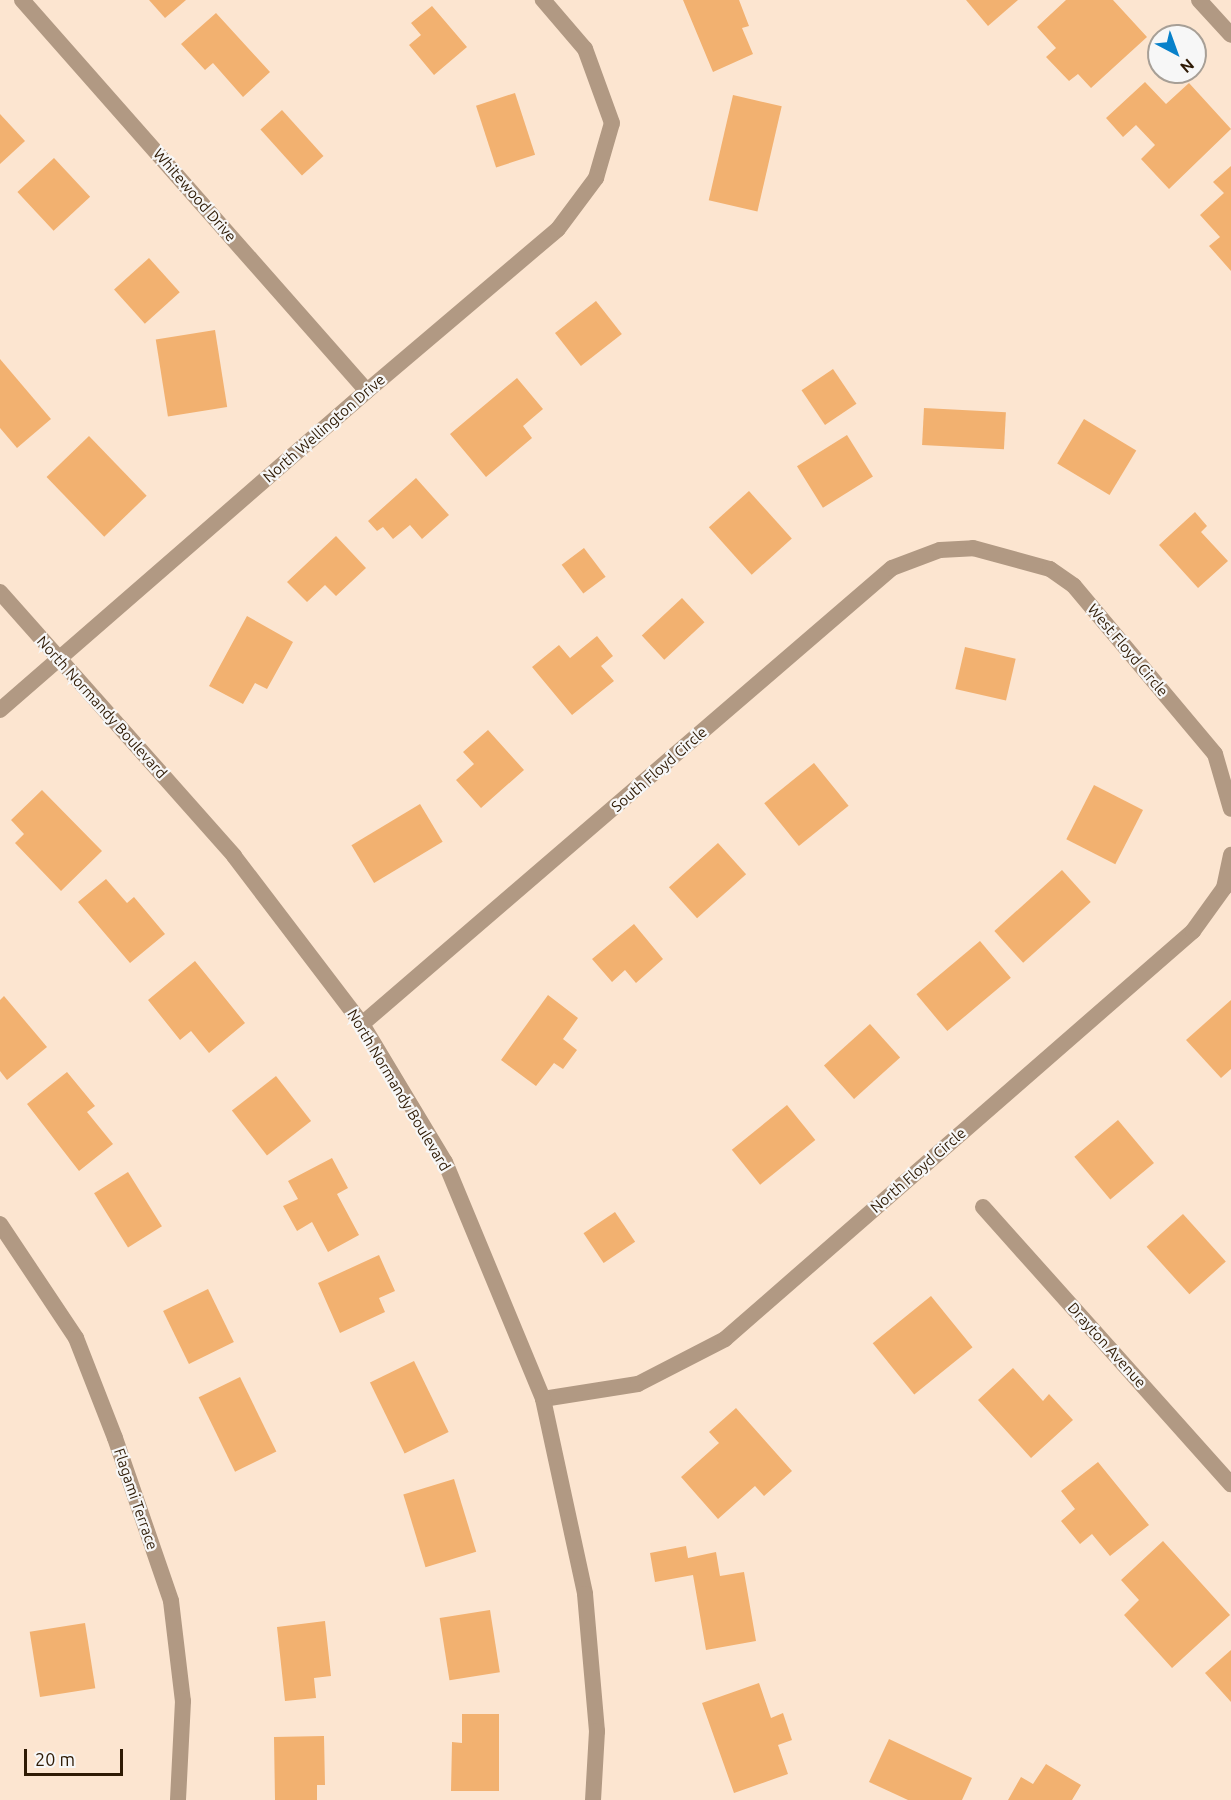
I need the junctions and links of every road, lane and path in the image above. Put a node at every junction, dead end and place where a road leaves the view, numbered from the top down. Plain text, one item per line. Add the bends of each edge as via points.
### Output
1 (22, 0) edge
2 (543, 0) edge
3 (1199, 0) edge
4 (1231, 35) edge
5 (367, 391) junction
6 (972, 548) joint
7 (0, 592) edge
8 (59, 657) junction
9 (0, 710) edge
10 (1231, 809) edge
11 (1231, 855) edge
12 (362, 1024) junction
13 (983, 1207) dead end
14 (0, 1224) edge
15 (543, 1399) junction
16 (1231, 1484) edge
17 (178, 1800) edge
18 (593, 1800) edge

1 - 5 street, Whitewood Drive
2 - 5 street, North Wellington Drive via 585,49 612,123 596,178 558,229
3 - 4 street
5 - 8 street, North Wellington Drive
6 - 10 street, West Floyd Circle via 1050,569 1074,586 1215,754
6 - 12 street, South Floyd Circle via 940,550 892,568
7 - 8 street, North Normandy Boulevard
8 - 9 street, North Wellington Drive
8 - 12 street, North Normandy Boulevard via 234,855
11 - 15 street, North Floyd Circle via 1224,888 1193,931 725,1339 638,1384
12 - 15 street, North Normandy Boulevard via 445,1162
13 - 16 street, Drayton Avenue
14 - 17 street, Flagami Terrace via 76,1338 171,1601 183,1701
15 - 18 street, North Normandy Boulevard via 585,1594 597,1731

